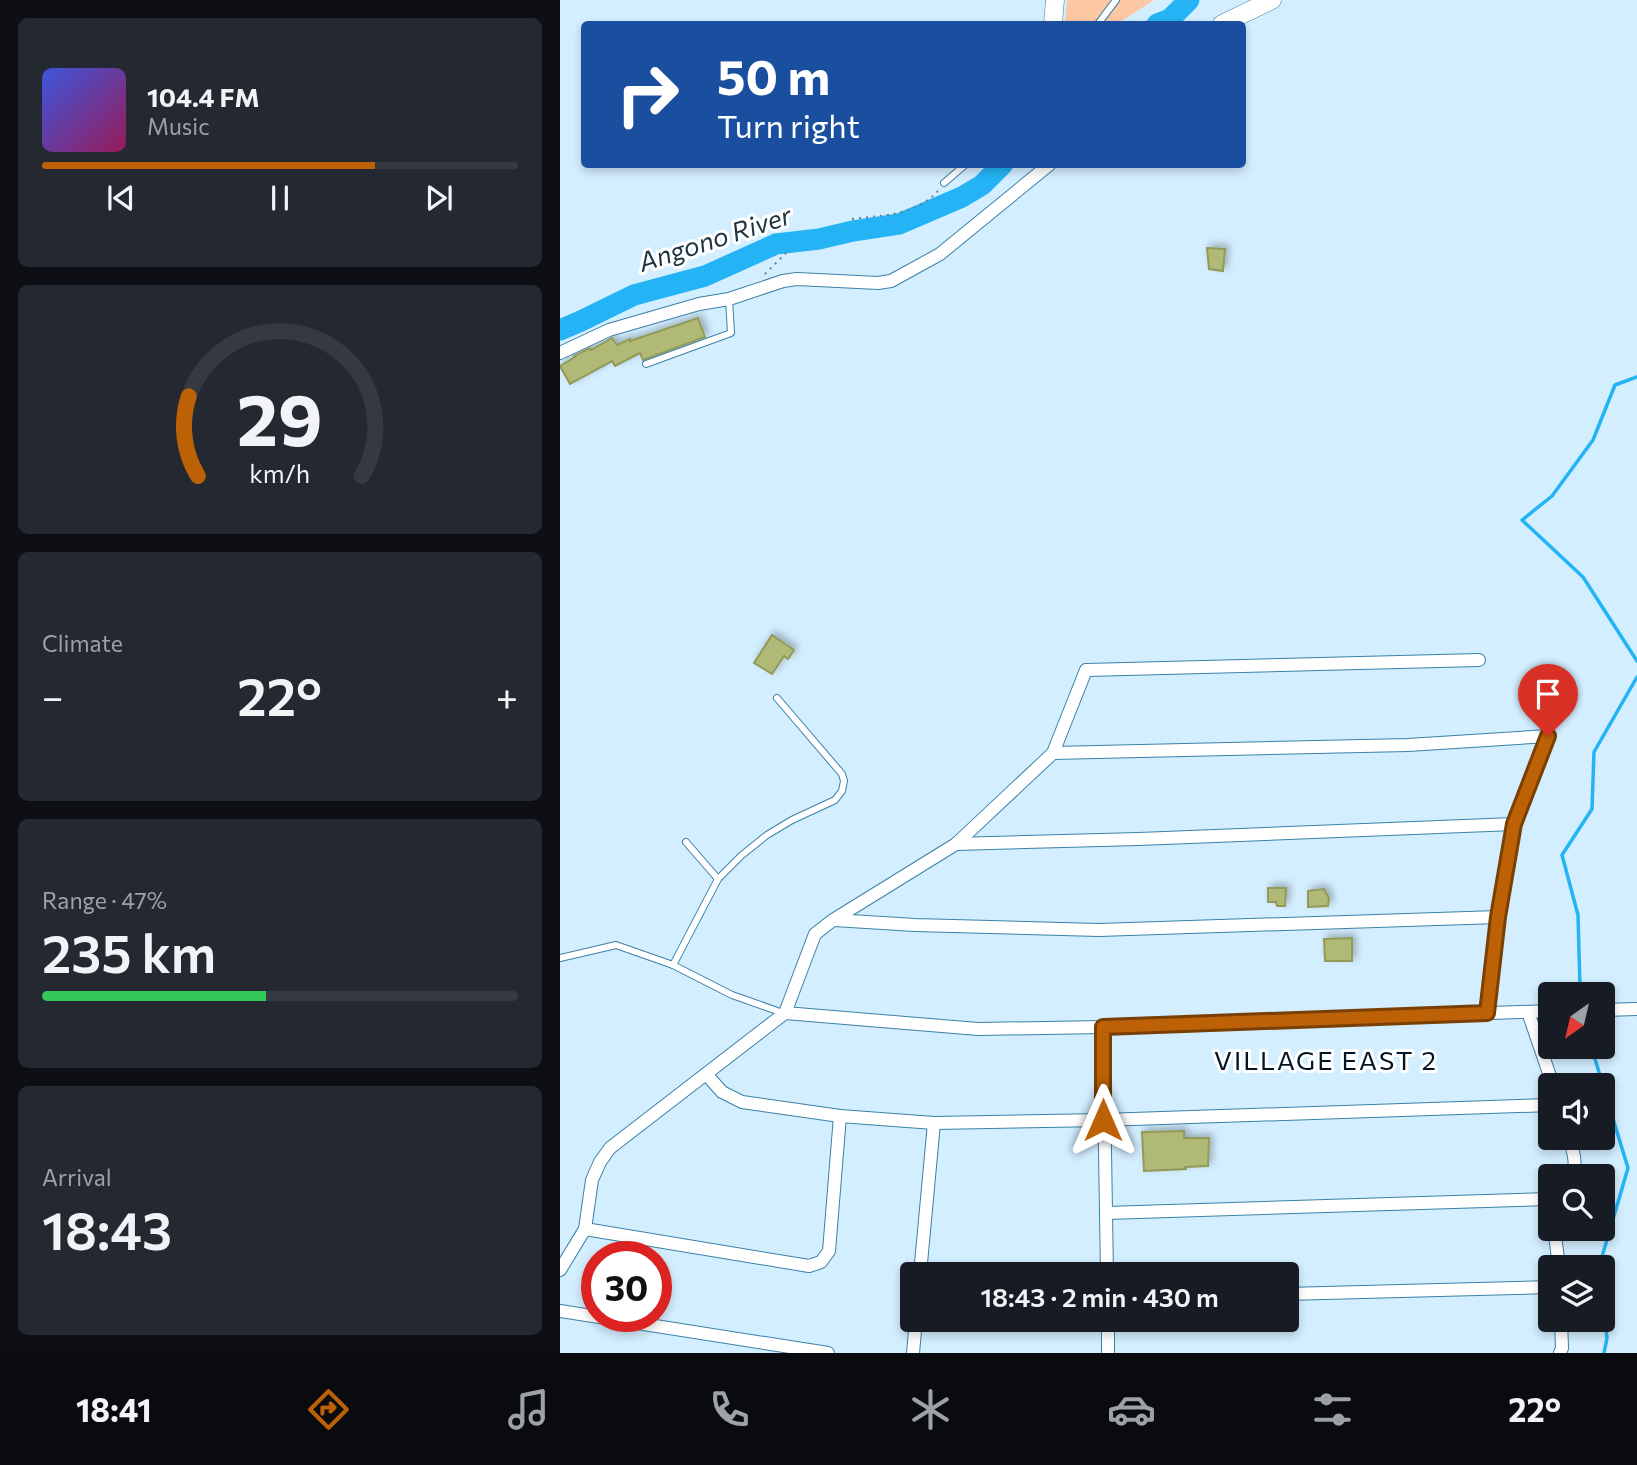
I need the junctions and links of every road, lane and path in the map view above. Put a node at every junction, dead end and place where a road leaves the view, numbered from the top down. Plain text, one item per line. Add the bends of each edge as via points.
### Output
1 (1055, 0) edge
2 (1116, 0) edge
3 (1272, 0) edge
4 (1053, 21) edge
5 (1100, 21) edge
6 (1228, 21) edge
7 (961, 168) edge
8 (1045, 168) edge
9 (944, 183) joint
10 (852, 219) dead end
11 (787, 253) dead end
12 (763, 275) dead end
13 (729, 299) junction
14 (560, 354) edge
15 (646, 364) dead end
16 (1479, 660) dead end
17 (777, 698) dead end
18 (1053, 753) junction
19 (1514, 824) junction
20 (686, 842) dead end
21 (956, 844) junction
22 (718, 879) junction
23 (1498, 917) junction
24 (833, 920) junction
25 (560, 958) edge
26 (673, 965) junction
27 (1637, 1009) edge
28 (1615, 1010) edge
29 (1528, 1012) junction
30 (1538, 1012) edge
31 (785, 1013) junction
32 (1487, 1013) junction
33 (1103, 1027) junction
34 (1549, 1073) edge
35 (706, 1074) junction
36 (1538, 1105) edge
37 (840, 1116) junction
38 (1103, 1120) junction
39 (934, 1123) junction
40 (1538, 1199) edge
41 (1106, 1213) junction
42 (585, 1229) junction
43 (921, 1262) edge
44 (1107, 1262) edge
45 (560, 1269) edge
46 (1538, 1287) edge
47 (1299, 1294) edge
48 (560, 1311) edge
49 (915, 1332) edge
50 (1108, 1332) edge
51 (1561, 1332) edge
52 (828, 1353) edge
53 (914, 1353) edge
54 (1108, 1353) edge
55 (1560, 1353) edge

1 - 4 main road
2 - 5 lane
3 - 6 main road
7 - 9 lane
8 - 13 street via 940,254 891,281 797,279
9 - 10 path via 917,208
11 - 12 path
13 - 14 street via 609,330
13 - 15 lane via 731,333
16 - 18 street via 1086,670
17 - 22 lane via 842,774 842,791 835,800 767,835
18 - 19 street via 1408,745 1548,736
18 - 21 street
19 - 21 street
19 - 23 street
20 - 22 lane
21 - 24 street
22 - 26 lane
23 - 24 street via 1099,930
23 - 32 street
24 - 31 street via 815,934
25 - 26 lane via 616,945
26 - 31 lane via 732,995
27 - 28 street
29 - 30 street
29 - 32 street
29 - 34 street
31 - 33 street via 978,1029
31 - 35 street
32 - 33 street
33 - 38 street
35 - 37 street via 722,1092 742,1102
35 - 42 street via 610,1148 592,1180
36 - 38 street
37 - 39 street
37 - 42 street via 829,1251 821,1262 809,1266
38 - 39 street
38 - 41 street
39 - 43 street
40 - 41 street
41 - 44 street
42 - 45 street
46 - 47 street
48 - 52 street
49 - 53 street
50 - 54 street
51 - 55 street

